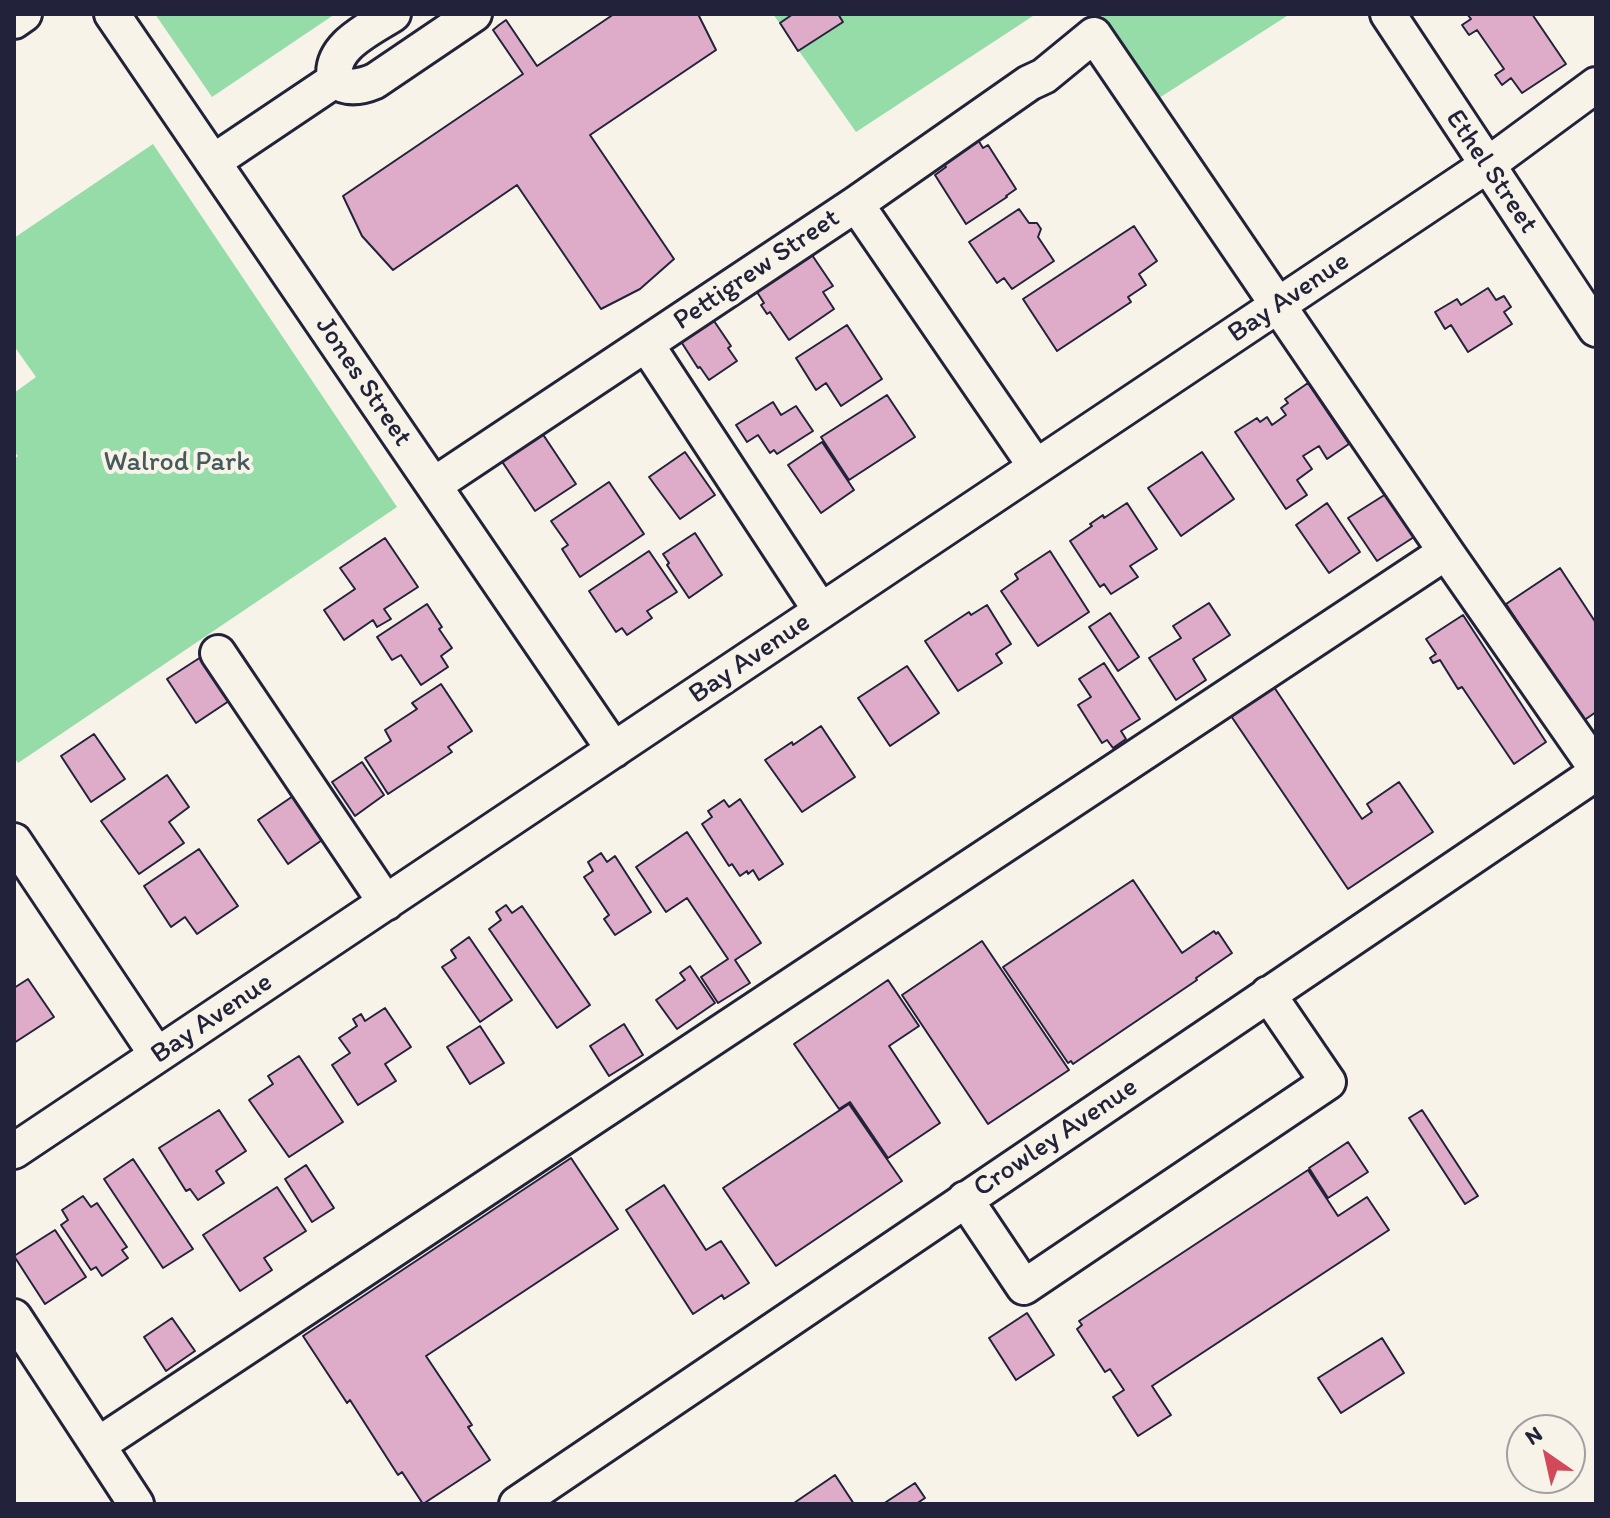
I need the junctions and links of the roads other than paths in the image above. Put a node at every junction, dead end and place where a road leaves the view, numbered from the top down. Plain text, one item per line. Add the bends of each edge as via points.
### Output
1 (24, 14) edge
2 (112, 14) edge
3 (393, 14) edge
4 (474, 14) edge
5 (1388, 14) edge
6 (14, 21) edge
7 (335, 80) junction
8 (1596, 85) edge
9 (213, 162) junction
10 (1486, 166) junction
11 (856, 204) junction
12 (1278, 306) junction
13 (1596, 329) edge
14 (646, 344) junction
15 (1036, 467) junction
16 (434, 485) junction
17 (1446, 552) junction
18 (821, 611) junction
19 (218, 653) dead end
20 (614, 750) junction
21 (1596, 770) edge
22 (14, 841) edge
23 (386, 903) junction
24 (1268, 994) junction
25 (157, 1055) junction
26 (14, 1151) edge
27 (965, 1199) junction
28 (14, 1317) edge
29 (98, 1445) junction
30 (136, 1504) edge
31 (517, 1504) edge

1 - 6 street
2 - 9 street, Jones Street
3 - 7 street via 340,51
4 - 7 street via 375,81 355,87
5 - 10 street, Ethel Street
7 - 9 street
8 - 10 street, Bay Avenue
9 - 16 street, Jones Street
10 - 12 street, Bay Avenue
10 - 13 street, Ethel Street
11 - 12 street via 1044,76 1094,35
11 - 14 street, Pettigrew Street
11 - 15 street, Pettigrew Street
12 - 15 street, Bay Avenue
12 - 17 street
14 - 16 street, Pettigrew Street
14 - 18 street
15 - 18 street, Bay Avenue
16 - 20 street, Jones Street
17 - 21 street
17 - 29 street
18 - 20 street, Bay Avenue
19 - 23 street
20 - 23 street, Bay Avenue
21 - 24 street, Crowley Avenue
22 - 25 street
23 - 25 street, Bay Avenue
24 - 27 street, Crowley Avenue
24 - 27 street via 1328,1082 1024,1287
25 - 26 street, Bay Avenue
27 - 31 street, Crowley Avenue
28 - 29 street
29 - 30 street

